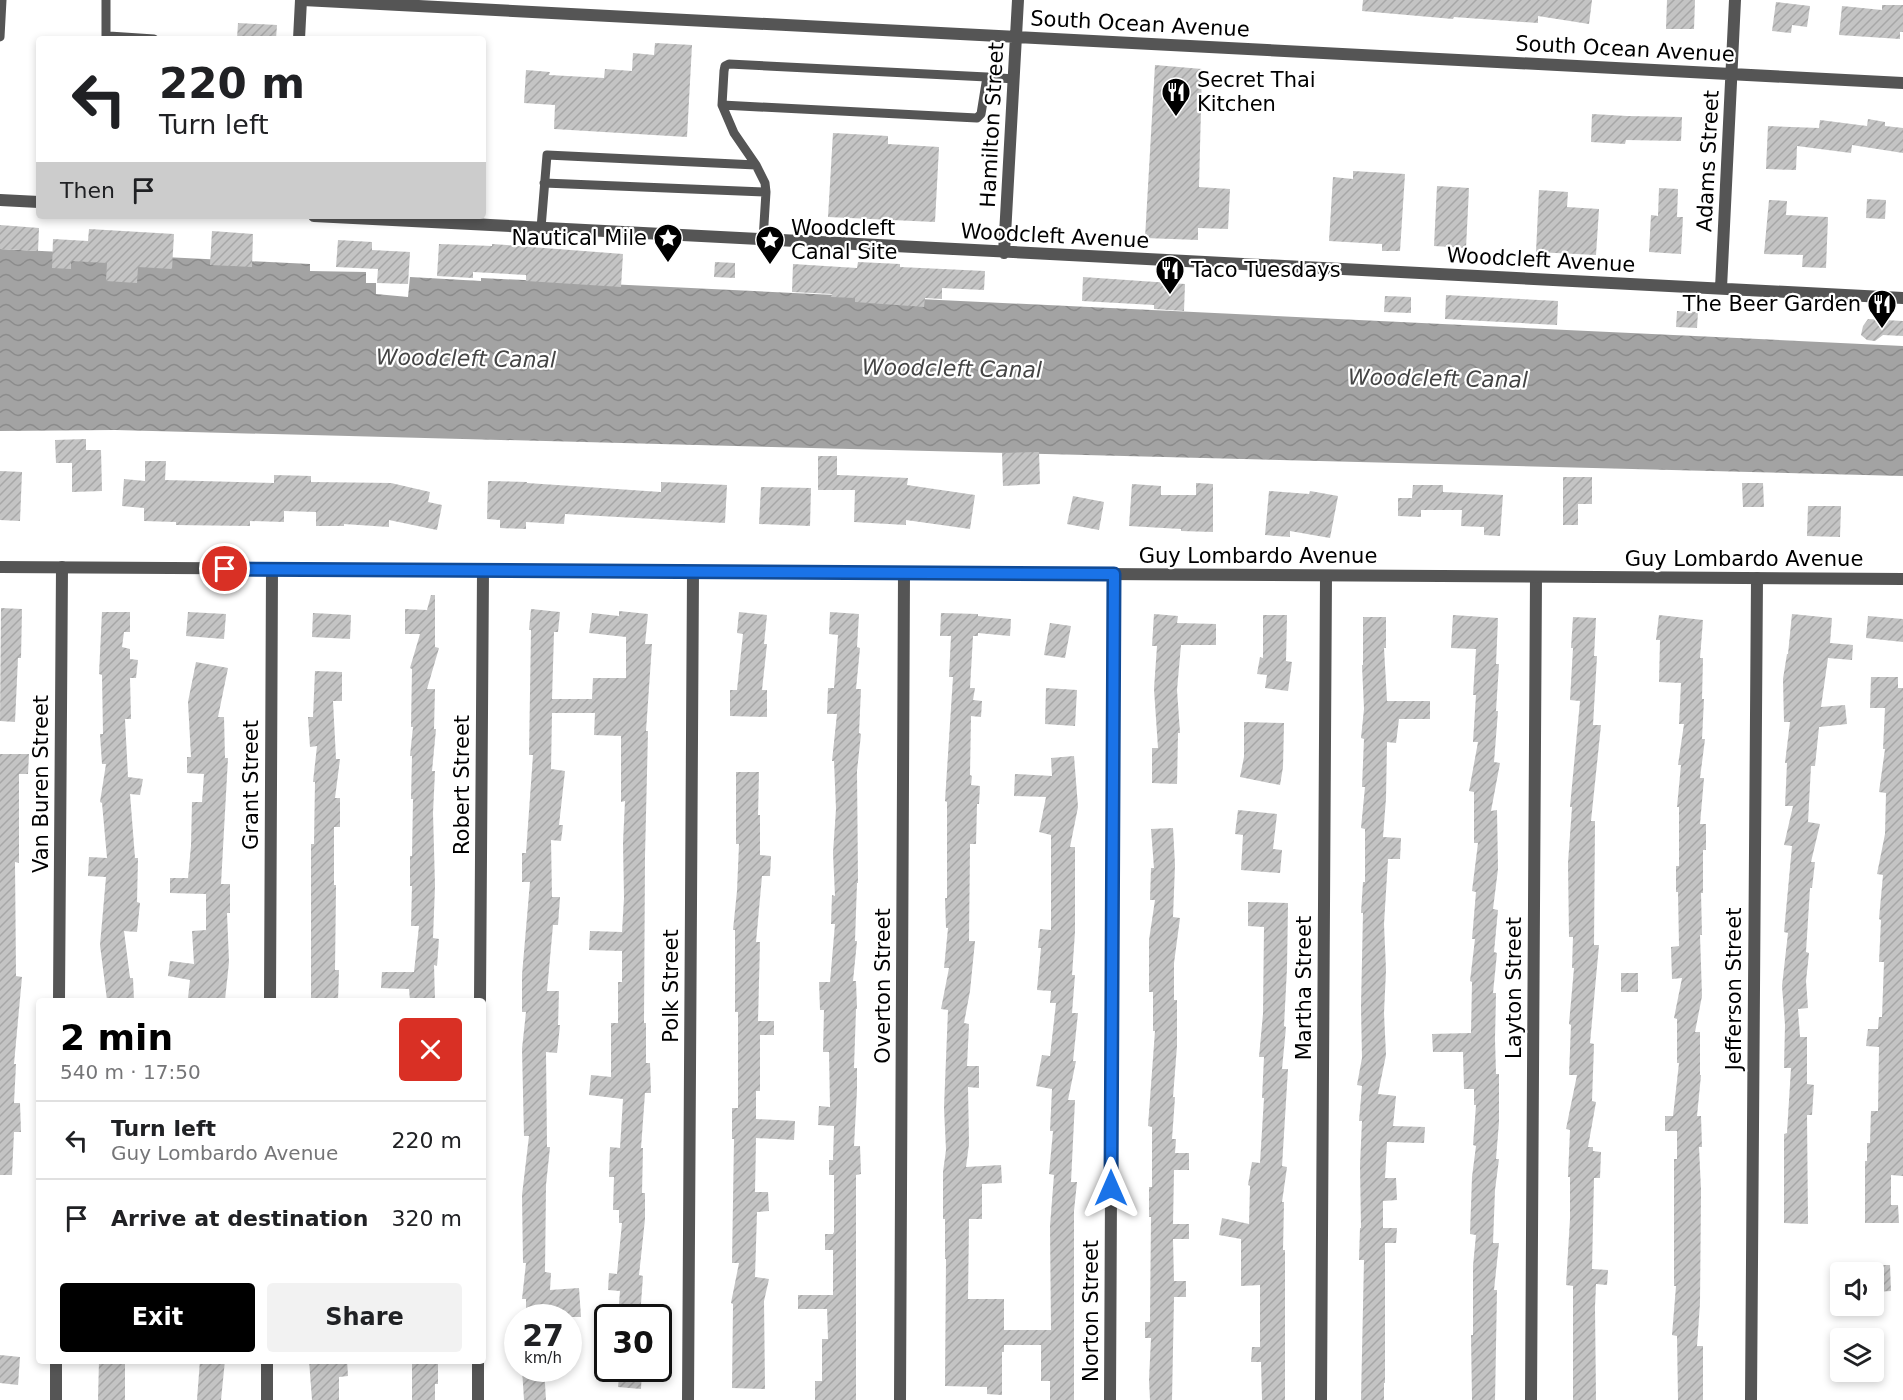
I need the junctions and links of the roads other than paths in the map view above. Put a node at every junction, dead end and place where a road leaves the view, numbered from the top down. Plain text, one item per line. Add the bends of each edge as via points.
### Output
1 (2, 0) edge
2 (106, 0) edge
3 (302, 0) edge
4 (1018, 0) edge
5 (1735, 0) edge
6 (106, 36) edge
7 (299, 36) edge
8 (0, 37) edge
9 (1016, 38) junction
10 (1731, 74) junction
11 (987, 77) junction
12 (1014, 79) junction
13 (1903, 82) edge
14 (722, 105) junction
15 (756, 165) junction
16 (543, 183) junction
17 (766, 192) junction
18 (0, 200) edge
19 (36, 202) edge
20 (371, 219) edge
21 (541, 228) junction
22 (763, 240) junction
23 (1004, 253) junction
24 (1720, 288) junction
25 (1903, 298) edge
26 (0, 567) edge
27 (62, 567) junction
28 (272, 569) junction
29 (483, 571) junction
30 (693, 572) junction
31 (904, 573) junction
32 (1114, 574) junction
33 (1326, 576) junction
34 (1536, 577) junction
35 (1757, 578) junction
36 (1903, 579) edge
37 (59, 998) edge
38 (270, 998) edge
39 (480, 998) edge
40 (56, 1364) edge
41 (267, 1364) edge
42 (478, 1364) edge
43 (56, 1400) edge
44 (267, 1400) edge
45 (478, 1400) edge
46 (688, 1400) edge
47 (900, 1400) edge
48 (1110, 1400) edge
49 (1321, 1400) edge
50 (1531, 1400) edge
51 (1751, 1400) edge

1 - 8 lane
2 - 6 lane
3 - 7 street
3 - 9 street, South Ocean Avenue
4 - 9 street, Hamilton Street
5 - 10 street, Adams Street
9 - 10 street, South Ocean Avenue
9 - 12 street, Hamilton Street
10 - 13 street, South Ocean Avenue
10 - 24 street, Adams Street
11 - 12 lane
11 - 14 lane via 977,118
11 - 14 lane via 729,64 724,71
12 - 23 street, Hamilton Street
14 - 15 lane via 734,133
15 - 16 lane via 547,155
15 - 17 lane
16 - 17 lane
16 - 21 lane
17 - 22 lane
18 - 19 street
20 - 21 street, Woodcleft Avenue
21 - 22 street, Woodcleft Avenue
22 - 23 street, Woodcleft Avenue
23 - 24 street, Woodcleft Avenue
24 - 25 street, Woodcleft Avenue
26 - 27 street, Guy Lombardo Avenue
27 - 28 street, Guy Lombardo Avenue
27 - 37 street, Van Buren Street
28 - 29 street, Guy Lombardo Avenue
28 - 38 street, Grant Street
29 - 30 street, Guy Lombardo Avenue
29 - 39 street, Robert Street
30 - 31 street, Guy Lombardo Avenue
30 - 46 street, Polk Street
31 - 32 street, Guy Lombardo Avenue
31 - 47 street, Overton Street
32 - 33 street, Guy Lombardo Avenue
32 - 48 street, Norton Street
33 - 34 street, Guy Lombardo Avenue
33 - 49 street, Martha Street
34 - 35 street, Guy Lombardo Avenue
34 - 50 street, Layton Street
35 - 36 street, Guy Lombardo Avenue
35 - 51 street, Jefferson Street
40 - 43 street
41 - 44 street
42 - 45 street

